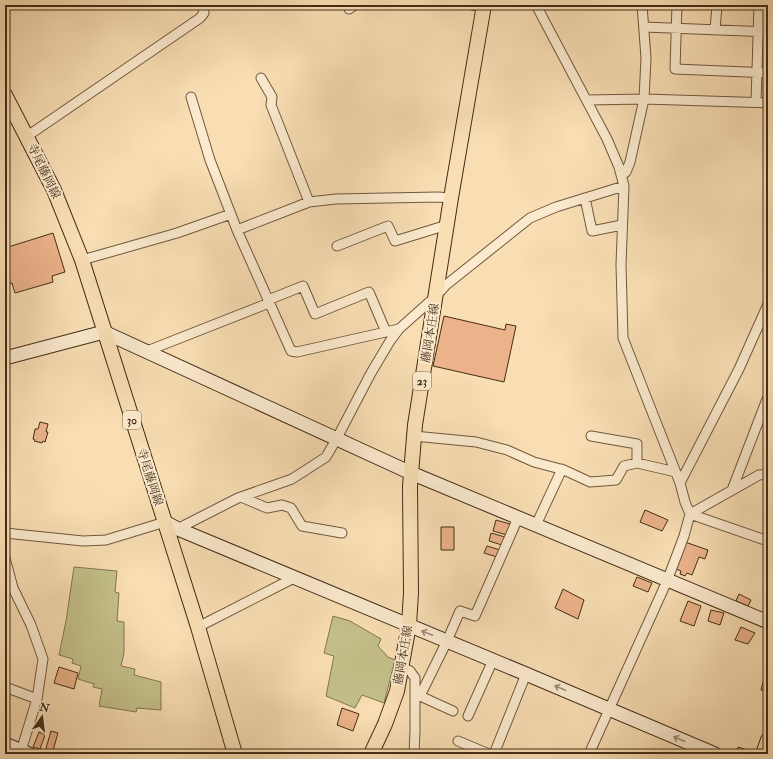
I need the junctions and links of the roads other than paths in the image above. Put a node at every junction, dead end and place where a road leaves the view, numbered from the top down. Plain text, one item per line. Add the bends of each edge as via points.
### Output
1 (202, 5) edge
2 (536, 5) edge
3 (642, 5) edge
4 (677, 5) edge
5 (717, 5) edge
6 (759, 5) edge
7 (480, 6) edge
8 (644, 27) junction
9 (675, 28) junction
10 (715, 30) junction
11 (758, 32) junction
12 (768, 32) edge
13 (756, 73) junction
14 (768, 73) edge
15 (261, 78) dead end
16 (5, 95) edge
17 (191, 97) dead end
18 (644, 99) junction
19 (587, 100) junction
20 (756, 102) junction
21 (768, 103) edge
22 (26, 137) junction
23 (622, 176) junction
24 (624, 186) junction
25 (451, 198) junction
26 (585, 198) junction
27 (309, 202) junction
28 (231, 214) junction
29 (447, 225) junction
30 (622, 225) junction
31 (237, 230) junction
32 (337, 246) dead end
33 (82, 260) junction
34 (436, 296) junction
35 (268, 301) junction
36 (768, 304) edge
37 (399, 329) junction
38 (104, 332) junction
39 (386, 332) junction
40 (146, 352) junction
41 (5, 358) edge
42 (767, 399) edge
43 (414, 436) junction
44 (592, 436) dead end
45 (337, 438) junction
46 (637, 463) junction
47 (562, 469) junction
48 (676, 472) junction
49 (411, 473) junction
50 (768, 474) edge
51 (680, 483) junction
52 (732, 490) junction
53 (241, 497) junction
54 (690, 514) junction
55 (518, 518) junction
56 (165, 522) junction
57 (536, 525) junction
58 (178, 529) junction
59 (5, 533) edge
60 (342, 533) dead end
61 (768, 540) edge
62 (5, 558) edge
63 (294, 578) junction
64 (667, 581) junction
65 (768, 622) edge
66 (409, 626) junction
67 (198, 627) junction
68 (447, 641) junction
69 (493, 660) junction
70 (402, 667) junction
71 (526, 674) junction
72 (5, 687) edge
73 (418, 696) junction
74 (37, 699) junction
75 (610, 710) junction
76 (453, 711) dead end
77 (468, 716) dead end
78 (768, 740) edge
79 (458, 741) dead end
80 (5, 744) edge
81 (699, 751) edge
82 (25, 752) edge
83 (235, 754) edge
84 (371, 754) edge
85 (414, 754) edge
86 (489, 754) edge
87 (494, 754) edge
88 (589, 754) edge
89 (715, 754) edge
90 (764, 754) edge

1 - 22 street via 204,13 200,18
2 - 19 street
3 - 8 street
4 - 9 street
5 - 10 street
6 - 11 street
7 - 25 main road, 藤岡本庄線 / 23
8 - 9 street
8 - 18 street
9 - 10 street
9 - 13 street via 675,69
10 - 11 street
11 - 12 street
11 - 13 street
13 - 14 street
13 - 20 street
15 - 27 street via 272,97 271,105
16 - 22 main road, 寺尾藤岡線 / 30
17 - 28 street via 210,160
18 - 19 street
18 - 20 street
18 - 23 street via 630,162
19 - 23 street
20 - 21 street
22 - 33 main road, 寺尾藤岡線 / 30 via 54,190
23 - 24 street
24 - 26 street
24 - 30 street
25 - 27 street via 336,199
25 - 29 main road, 藤岡本庄線 / 23
26 - 30 street via 592,231
26 - 34 street via 530,218 446,285
27 - 31 street
28 - 31 street
28 - 33 street via 177,233
29 - 32 street via 395,241 388,226
29 - 34 main road, 藤岡本庄線 / 23
30 - 48 street via 622,338
31 - 35 street
33 - 38 main road, 寺尾藤岡線 / 30
34 - 37 street
34 - 43 main road, 藤岡本庄線 / 23
35 - 39 street via 291,351 297,352
35 - 39 street via 303,286 315,314 369,292
35 - 40 street
36 - 51 street via 739,369
37 - 39 street
37 - 45 street via 371,373
38 - 40 street
38 - 41 street
38 - 56 main road, 寺尾藤岡線 / 30
40 - 45 street
42 - 52 street
43 - 47 street via 476,442
43 - 49 main road, 藤岡本庄線 / 23
44 - 46 street via 637,444
45 - 49 street
45 - 53 street via 326,457 292,479
46 - 47 street via 624,466 616,480 590,482
46 - 48 street
47 - 57 street
48 - 51 street
49 - 55 street
49 - 66 main road, 藤岡本庄線 / 23
50 - 52 street via 759,475
51 - 54 street
52 - 54 street
53 - 58 street
53 - 60 street via 267,508 282,505 291,508 302,526
54 - 61 street
54 - 64 street
55 - 57 street
55 - 68 street via 475,616 460,611
56 - 58 street
56 - 59 street via 106,540 84,541
56 - 67 main road, 寺尾藤岡線 / 30
57 - 64 street
58 - 63 street
62 - 74 street via 13,588 43,659
63 - 66 street
63 - 67 street
64 - 65 street
64 - 75 street
68 -> 66 street
66 - 70 main road, 藤岡本庄線 / 23
67 - 83 main road, 寺尾藤岡線 / 30
68 - 69 street
68 - 73 street
69 - 71 street
69 - 77 street
70 - 73 street via 410,671 415,678
70 - 84 main road, 藤岡本庄線 / 23 via 397,691
75 -> 71 street
71 - 87 street
72 - 74 street
73 - 76 street
73 - 85 street
74 - 82 street
81 -> 75 street
75 - 88 street
78 - 90 main road
79 - 86 street
80 - 82 street
81 - 89 street

